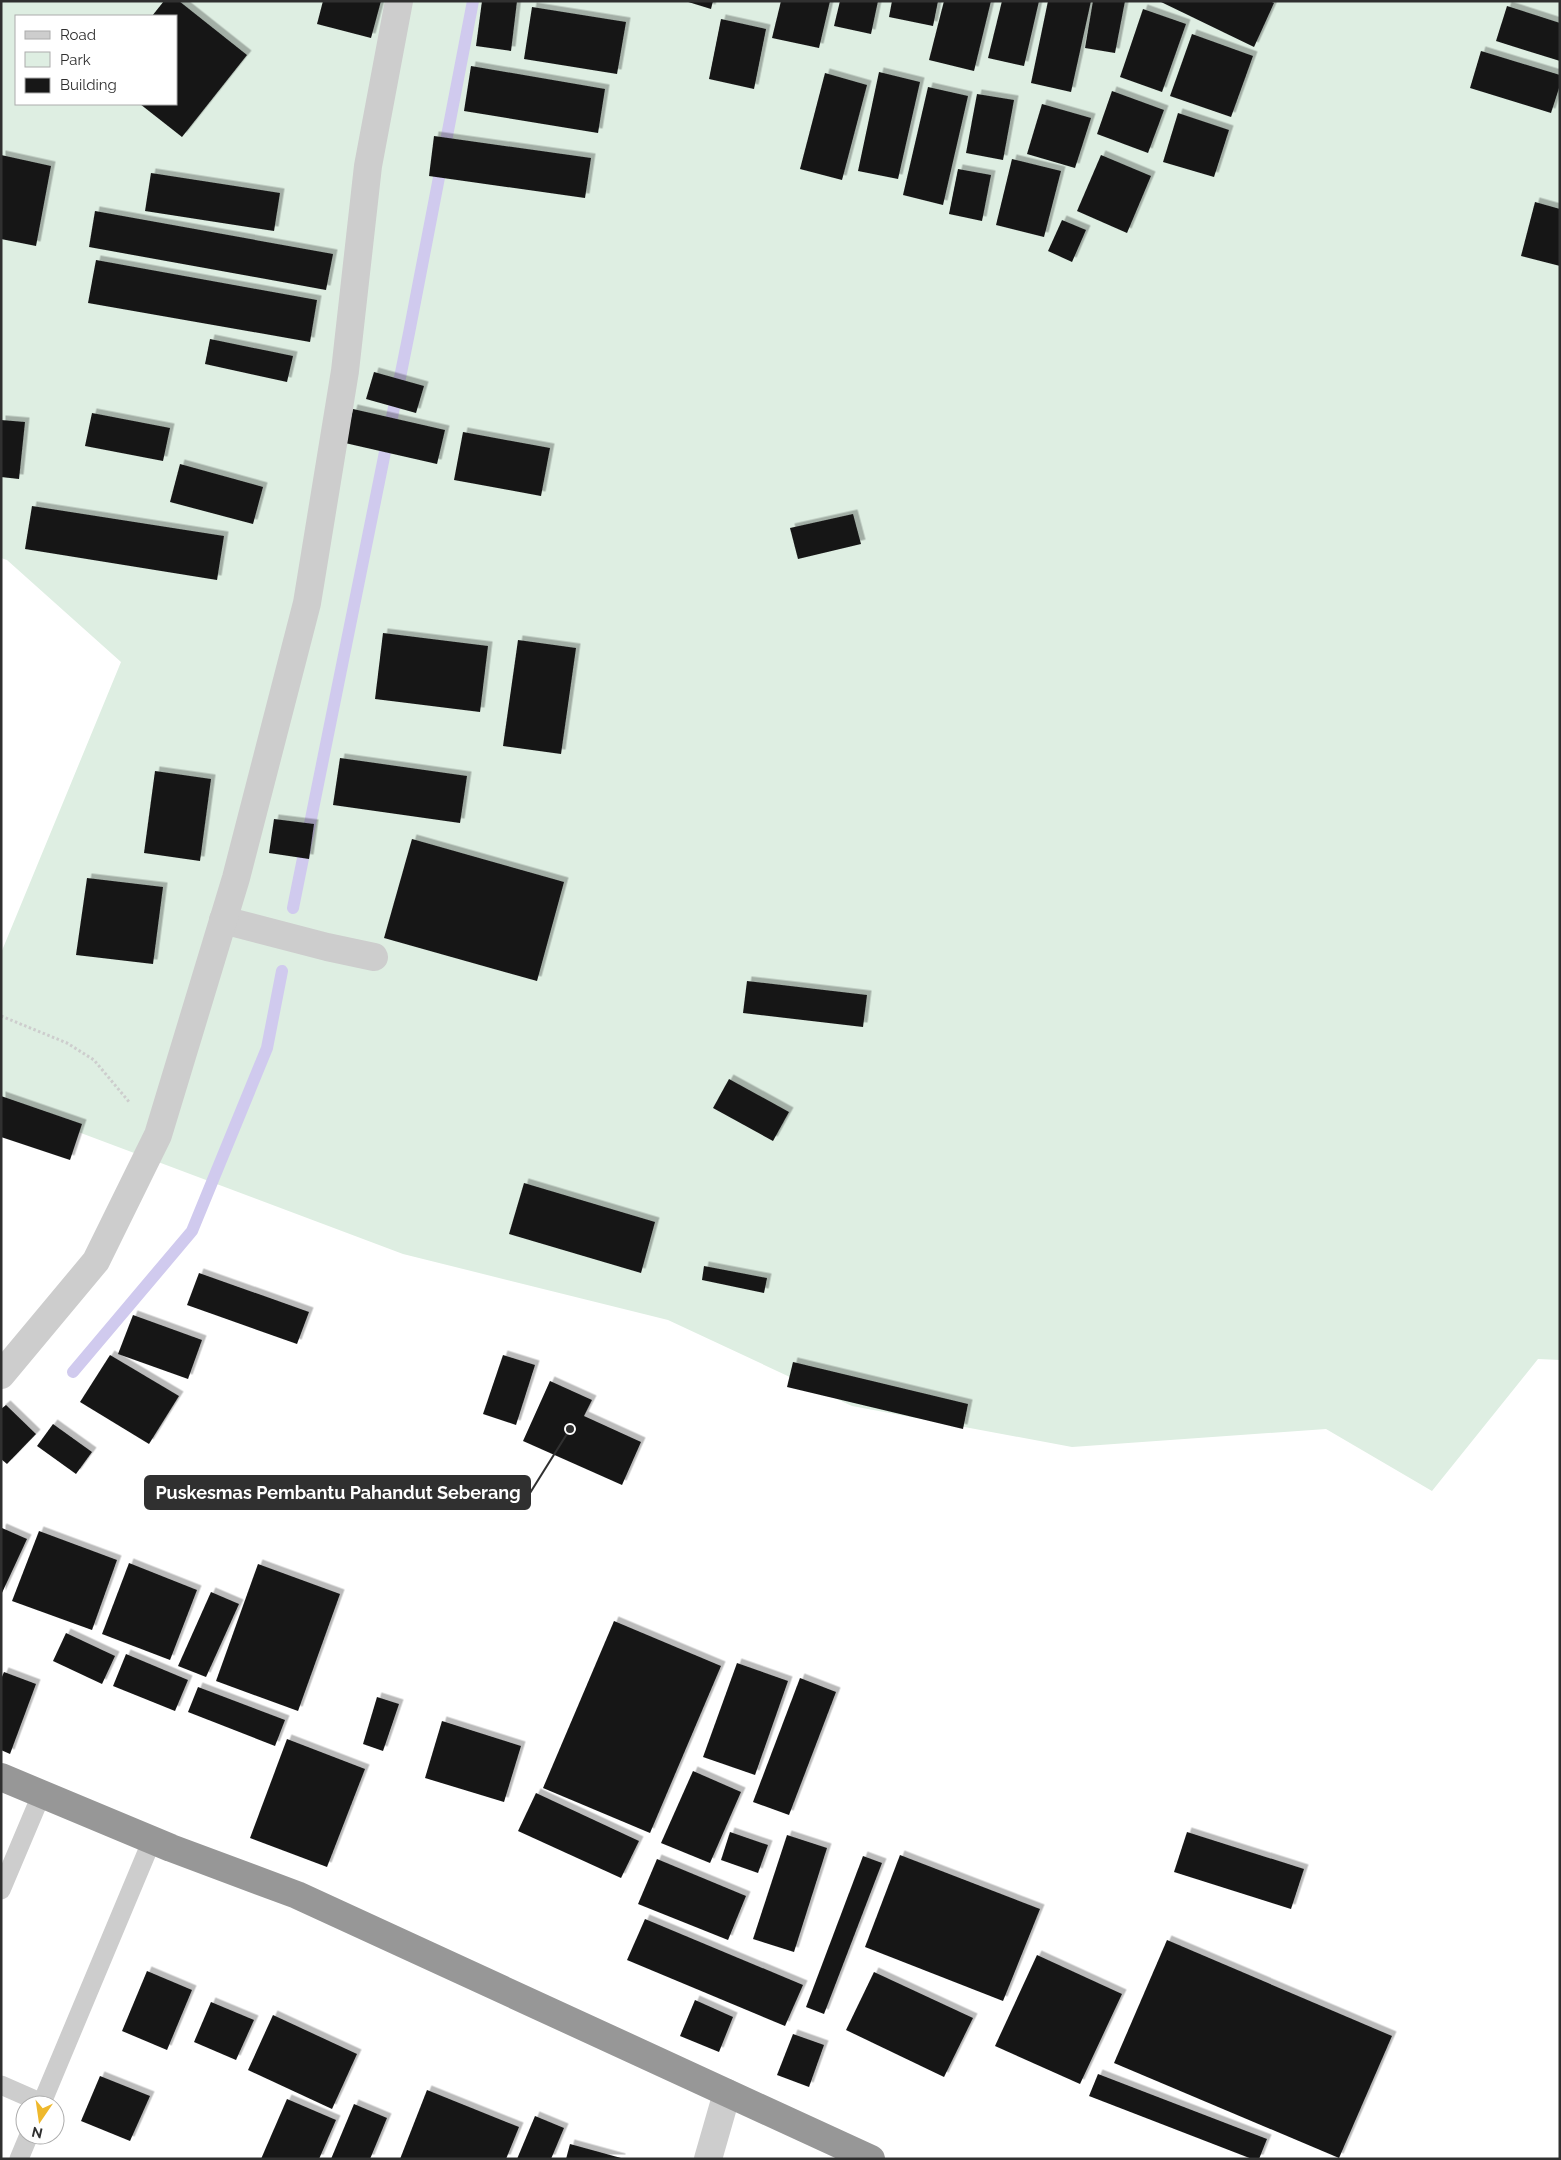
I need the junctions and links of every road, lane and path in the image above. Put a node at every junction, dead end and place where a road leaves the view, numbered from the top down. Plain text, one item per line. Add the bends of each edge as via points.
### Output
1 (399, 1) edge
2 (223, 920) junction
3 (374, 957) dead end
4 (1, 1016) edge
5 (158, 1135) junction
6 (1, 1375) edge
7 (1, 1777) edge
8 (42, 1793) junction
9 (152, 1840) junction
10 (1, 1890) edge
11 (1, 2085) edge
12 (726, 2093) junction
13 (23, 2095) edge
14 (46, 2095) edge
15 (25, 2145) edge
16 (19, 2159) edge
17 (708, 2159) edge
18 (871, 2159) edge

1 - 2 street via 368,166 345,371 307,603
2 - 3 street
2 - 5 street
4 - 5 path via 67,1044 94,1060
5 - 6 street via 96,1261
7 - 8 highway
8 - 9 highway
8 - 10 lane
9 - 12 highway via 297,1895
9 - 14 lane
11 - 13 lane
12 - 17 street
12 - 18 highway
15 - 16 lane

